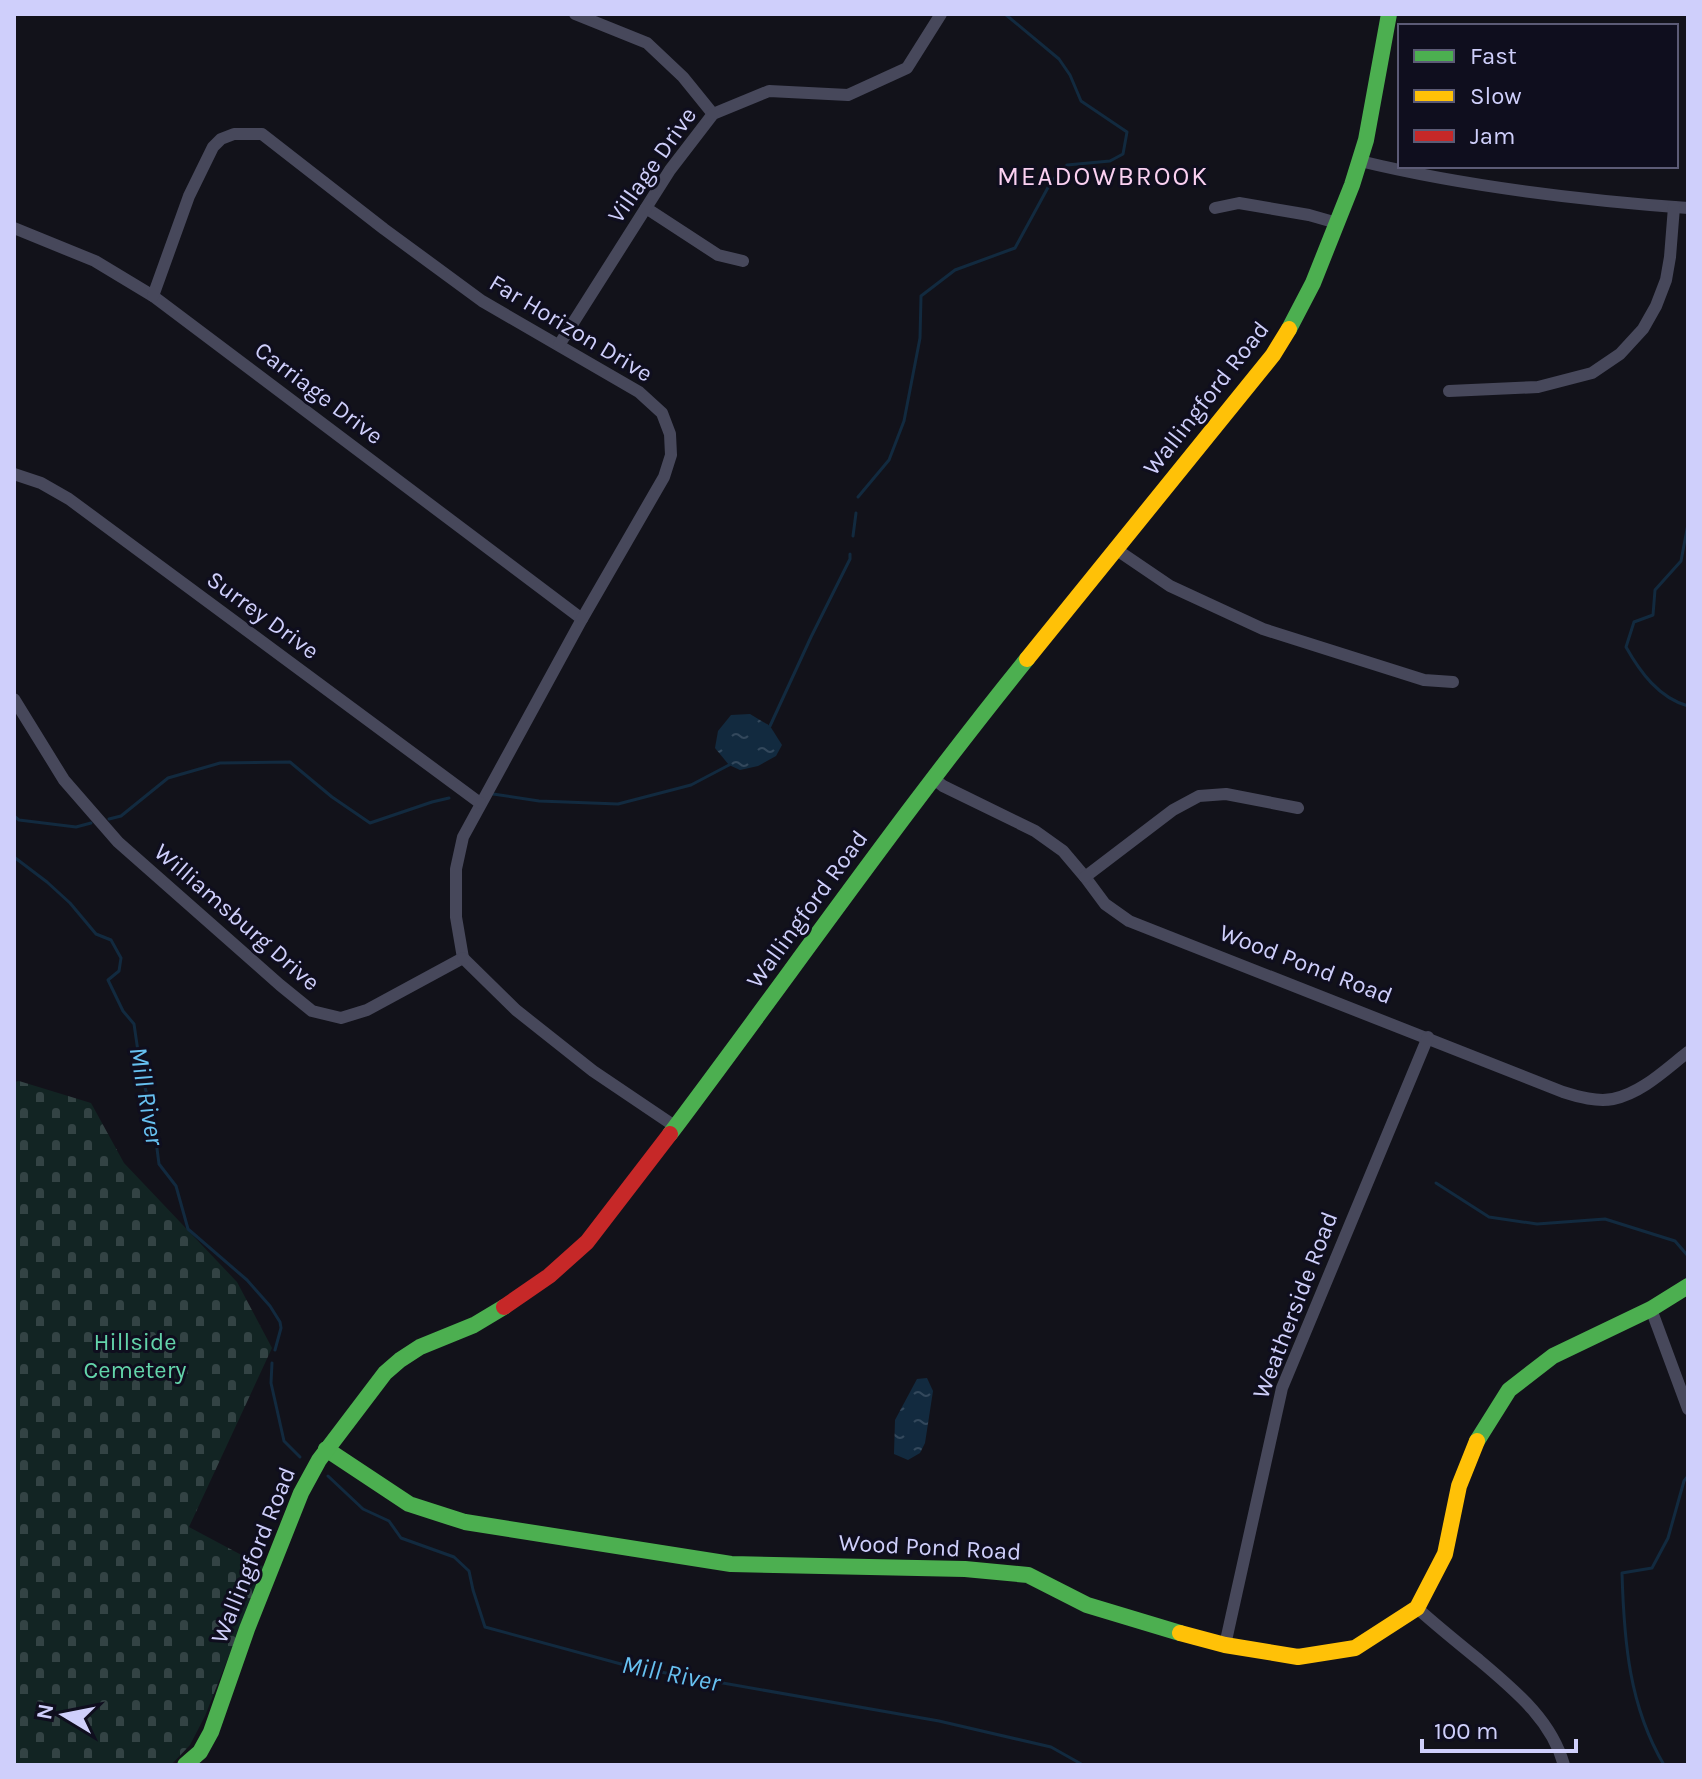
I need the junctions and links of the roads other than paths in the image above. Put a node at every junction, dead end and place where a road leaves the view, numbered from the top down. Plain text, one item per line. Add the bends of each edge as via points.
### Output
1 (575, 14) edge
2 (941, 14) edge
3 (1389, 14) edge
4 (713, 114) junction
5 (1360, 161) junction
6 (1674, 207) junction
7 (646, 208) junction
8 (1215, 208) dead end
9 (1688, 208) edge
10 (1337, 223) junction
11 (14, 228) edge
12 (743, 261) dead end
13 (153, 296) junction
14 (559, 345) junction
15 (1449, 391) dead end
16 (14, 474) edge
17 (1117, 550) junction
18 (582, 619) junction
19 (1453, 682) dead end
20 (14, 699) edge
21 (933, 778) junction
22 (480, 803) junction
23 (1298, 808) dead end
24 (1085, 877) junction
25 (463, 958) junction
26 (1428, 1037) junction
27 (1688, 1052) edge
28 (676, 1127) junction
29 (1688, 1286) edge
30 (1651, 1309) junction
31 (1688, 1409) edge
32 (326, 1449) junction
33 (1417, 1608) junction
34 (1225, 1645) junction
35 (189, 1764) edge
36 (1564, 1765) edge

1 - 4 street via 647,43
2 - 4 street, Village Drive via 907,68 848,95 769,91
3 - 5 street, Wallingford Road
4 - 7 street, Village Drive
5 - 6 street via 1497,187
5 - 10 street, Wallingford Road
6 - 9 street
6 - 15 street via 1661,293 1643,329 1620,354 1592,373 1538,387
7 - 12 street via 718,255
7 - 14 street, Village Drive
8 - 10 street via 1239,203
10 - 17 street, Wallingford Road via 1300,311 1273,355
11 - 13 street, Carriage Drive via 95,261
13 - 14 street, Far Horizon Drive via 213,147 234,134 262,134 482,301
13 - 18 street, Carriage Drive
14 - 18 street, Far Horizon Drive via 639,392 662,413 670,434 664,477
16 - 22 street, Surrey Drive via 69,499
17 - 19 street via 1170,586 1263,629 1424,680
17 - 21 street, Wallingford Road
18 - 22 street, Far Horizon Drive
20 - 25 street, Williamsburg Drive via 64,780 118,842 312,1011 341,1018 367,1010
21 - 24 street, Wood Pond Road via 1035,831 1063,851
21 - 28 street, Wallingford Road
22 - 25 street, Far Horizon Drive via 463,837 456,869
23 - 24 street via 1226,794 1199,796
24 - 26 street, Wood Pond Road via 1105,904 1129,921
25 - 28 street via 516,1010
26 - 27 street, Wood Pond Road via 1593,1099 1614,1099 1643,1086
26 - 34 street, Weatherside Road via 1282,1388
28 - 32 street, Wallingford Road via 577,1253 500,1310 400,1360
29 - 30 street, Wood Pond Road
30 - 31 street
30 - 33 street, Wood Pond Road via 1553,1356 1509,1390 1478,1438 1459,1486 1445,1554
32 - 34 street, Wood Pond Road via 409,1504 465,1522 731,1564 1028,1575 1087,1605
32 - 35 street, Wallingford Road via 289,1520 211,1732
33 - 34 street, Wood Pond Road via 1355,1648 1298,1657
33 - 36 street via 1532,1707

